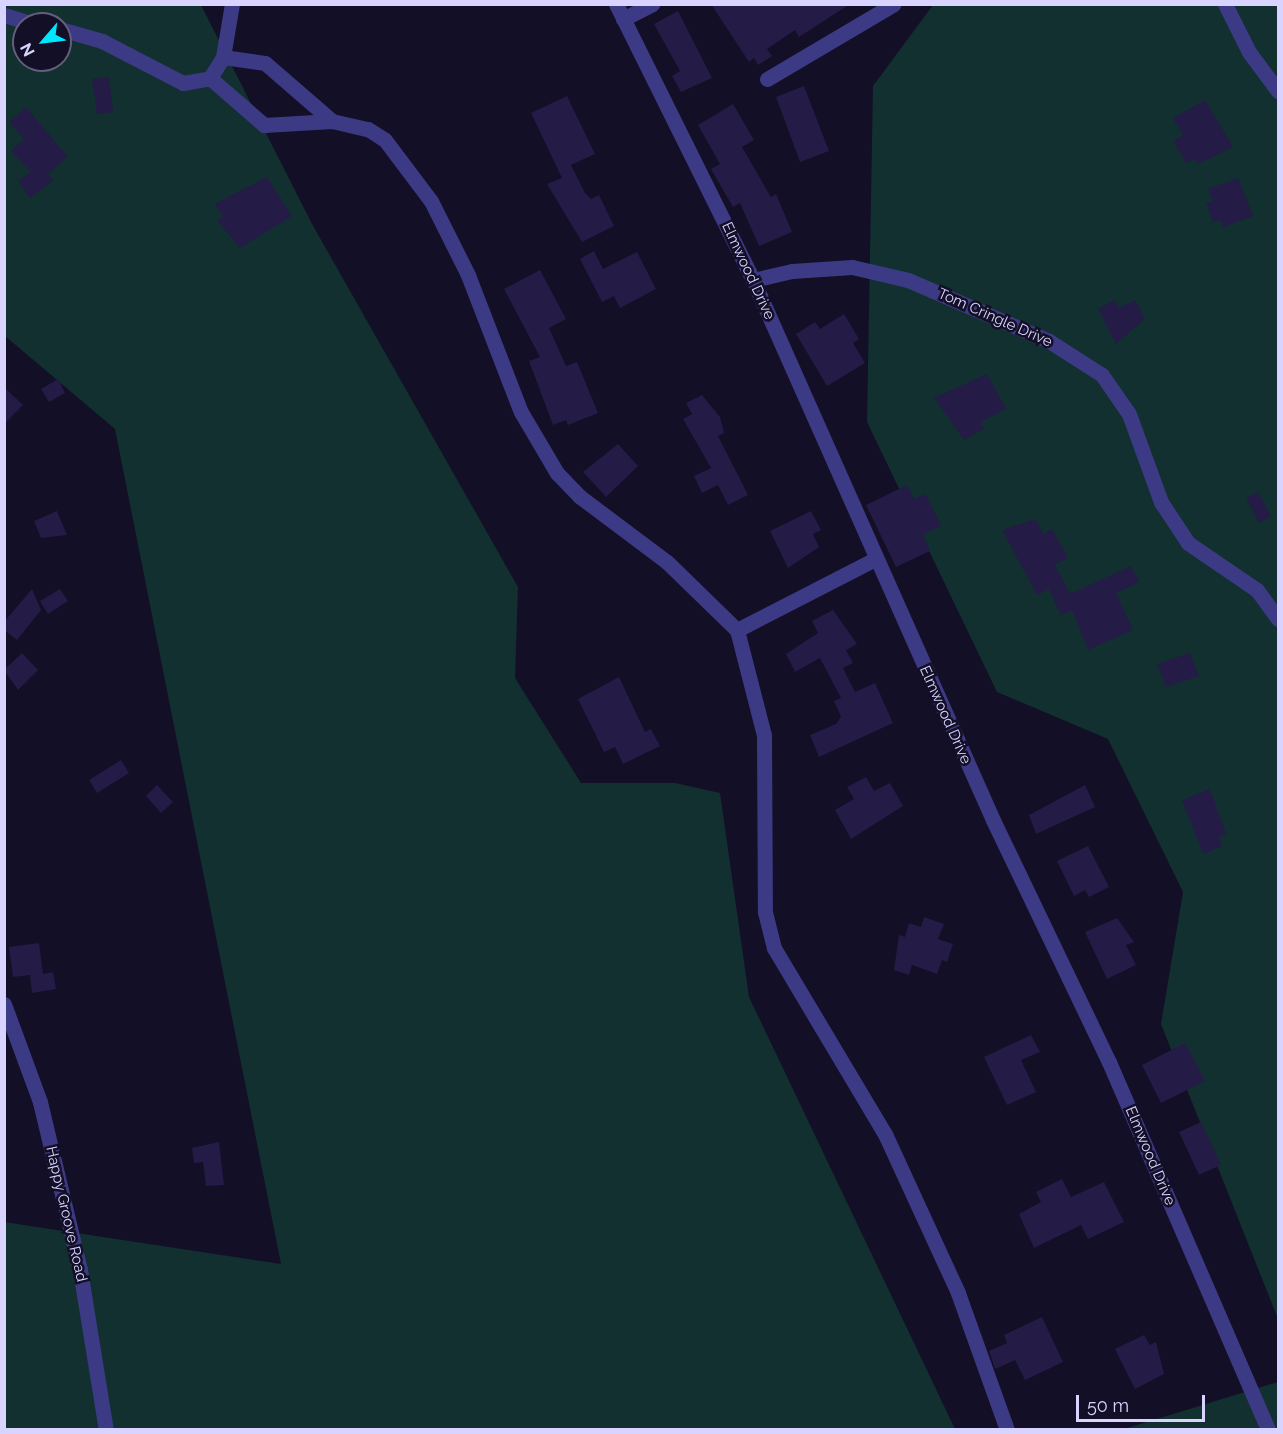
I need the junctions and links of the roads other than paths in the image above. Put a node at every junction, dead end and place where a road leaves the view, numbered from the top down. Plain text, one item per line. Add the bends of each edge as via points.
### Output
1 (232, 4) edge
2 (616, 4) edge
3 (652, 4) edge
4 (894, 4) edge
5 (1225, 4) edge
6 (623, 19) junction
7 (72, 32) edge
8 (223, 57) junction
9 (210, 78) junction
10 (766, 79) dead end
11 (1278, 91) edge
12 (332, 121) junction
13 (753, 280) junction
14 (874, 558) junction
15 (1278, 619) edge
16 (737, 630) junction
17 (4, 1004) edge
18 (106, 1430) edge
19 (1007, 1430) edge
20 (1268, 1430) edge

1 - 8 street
2 - 6 street, Elmwood Drive
3 - 6 street
4 - 10 street
5 - 11 street via 1249,52
6 - 13 street, Elmwood Drive
7 - 9 street via 102,41 183,83
8 - 9 street
8 - 12 street via 265,63
9 - 12 street via 264,125
12 - 16 street via 368,129 385,140 431,201 468,275 521,412 557,473 579,496 667,562
13 - 14 street, Elmwood Drive
13 - 15 street, Tom Cringle Drive via 792,271 852,267 908,280 1049,341 1102,375 1129,414 1161,502 1188,543 1257,590
14 - 16 street
14 - 20 street, Elmwood Drive via 1109,1062
16 - 19 street via 764,735 765,912 774,948 885,1134 958,1293
17 - 18 street, Happy Groove Road via 43,1113 80,1270

